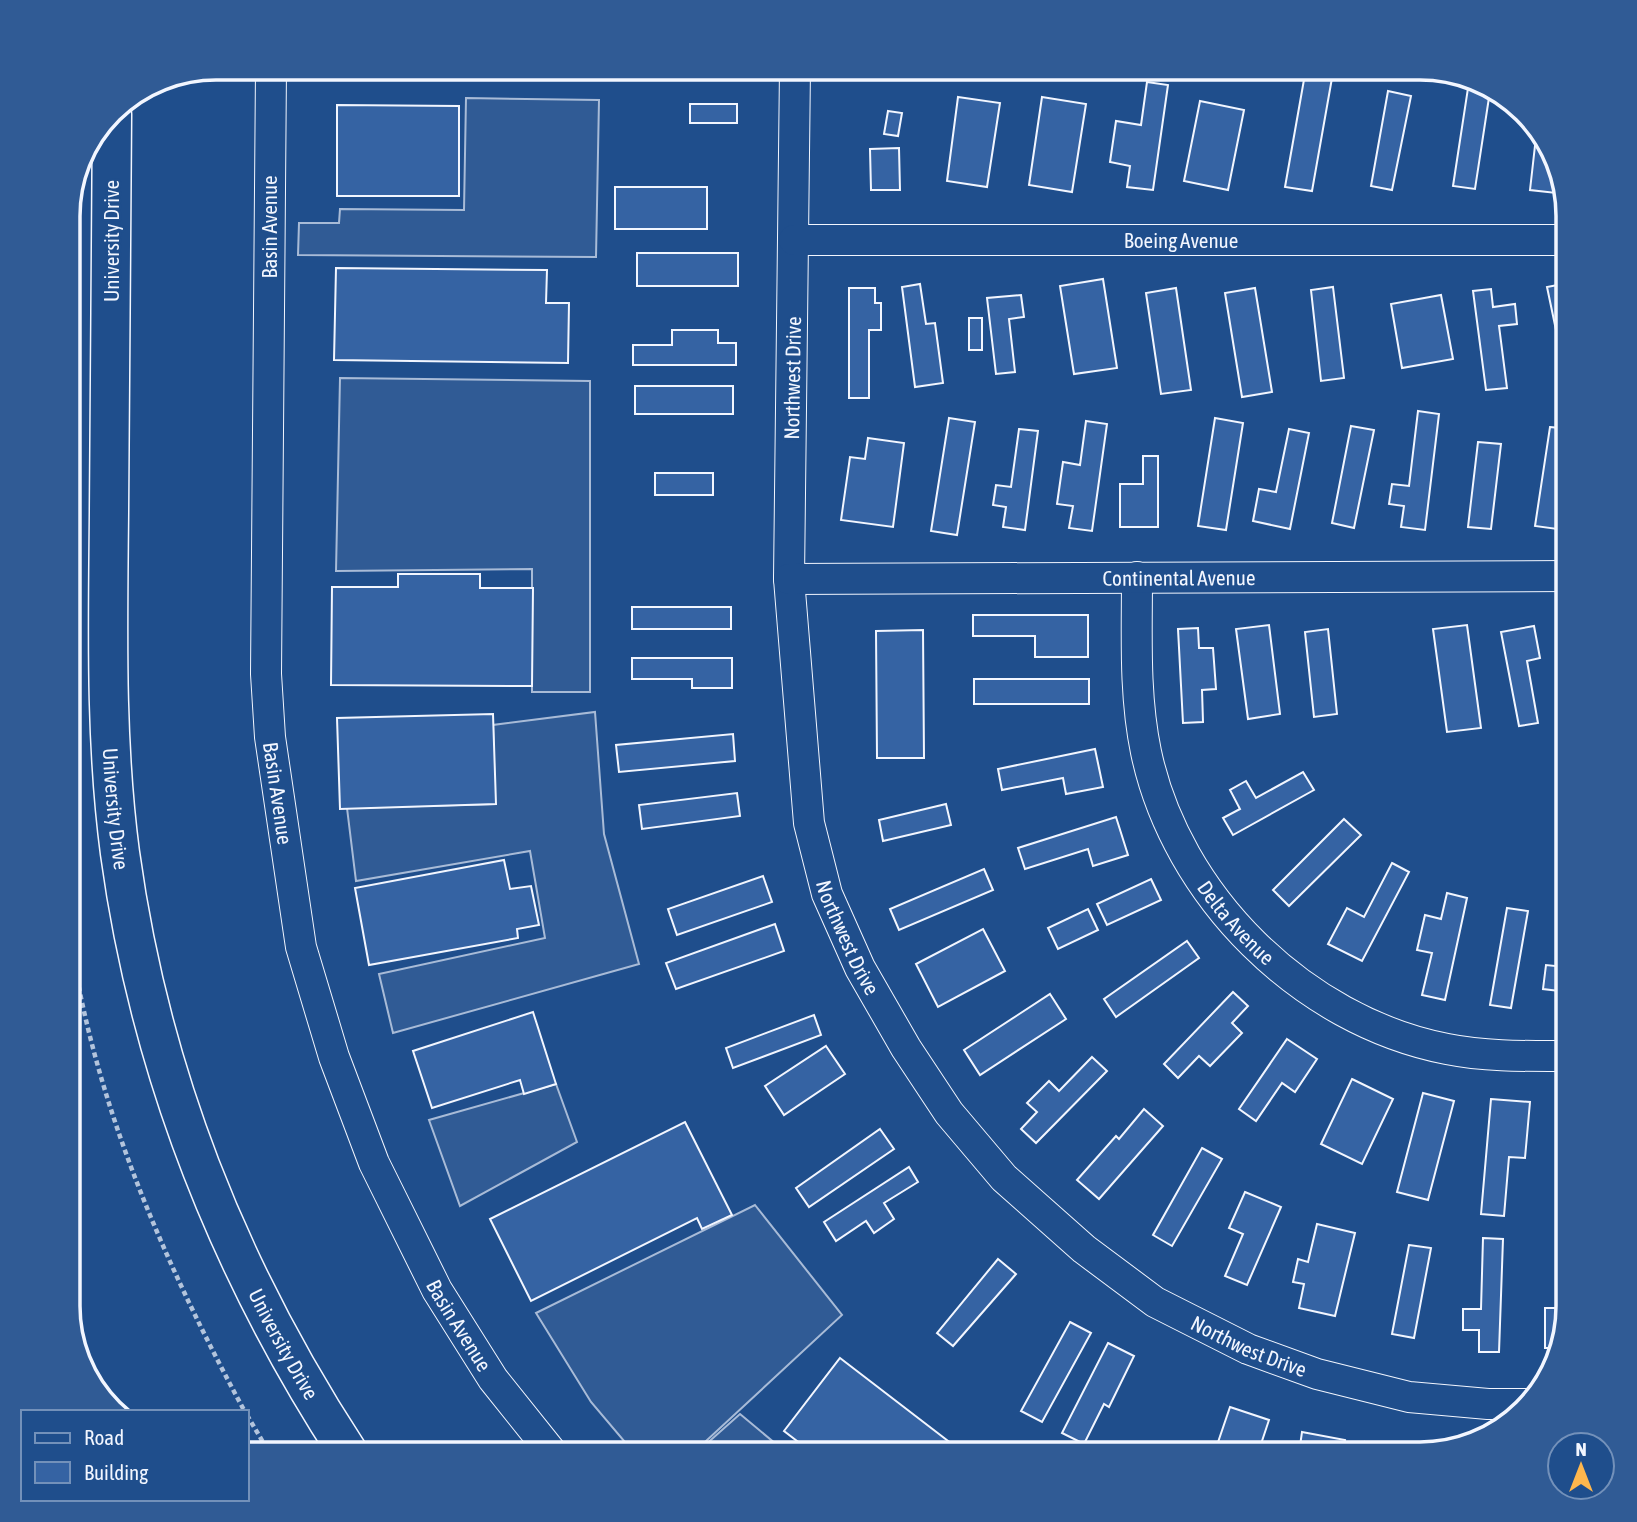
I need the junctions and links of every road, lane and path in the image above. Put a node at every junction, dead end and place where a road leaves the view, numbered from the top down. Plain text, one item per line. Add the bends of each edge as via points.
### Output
1 (271, 81) edge
2 (795, 81) edge
3 (112, 130) edge
4 (794, 240) junction
5 (1556, 240) edge
6 (1556, 576) edge
7 (1137, 577) junction
8 (789, 579) junction
9 (81, 995) edge
10 (1556, 1056) edge
11 (1514, 1404) edge
12 (244, 1410) edge
13 (248, 1416) edge
14 (263, 1442) edge
15 (341, 1442) edge
16 (543, 1442) edge

1 - 16 street, Basin Avenue via 266,674 270,737 301,947 334,1057 384,1184 444,1301 493,1379
2 - 4 street, Northwest Drive
3 - 15 main road, University Drive via 108,672 113,784 129,912 153,1022 205,1182 266,1315
4 - 5 street, Boeing Avenue
4 - 8 street, Northwest Drive
6 - 7 street, Continental Avenue
7 - 8 street, Continental Avenue
7 - 10 street, Delta Avenue via 1137,684 1146,754 1186,856 1230,918 1282,969 1373,1027 1446,1049
8 - 11 street, Northwest Drive via 809,823 827,894 860,968 906,1048 949,1113 1004,1178 1084,1249 1156,1302 1248,1349 1317,1374 1409,1397
9 - 12 path via 112,1106 152,1218 202,1330
13 - 14 path

